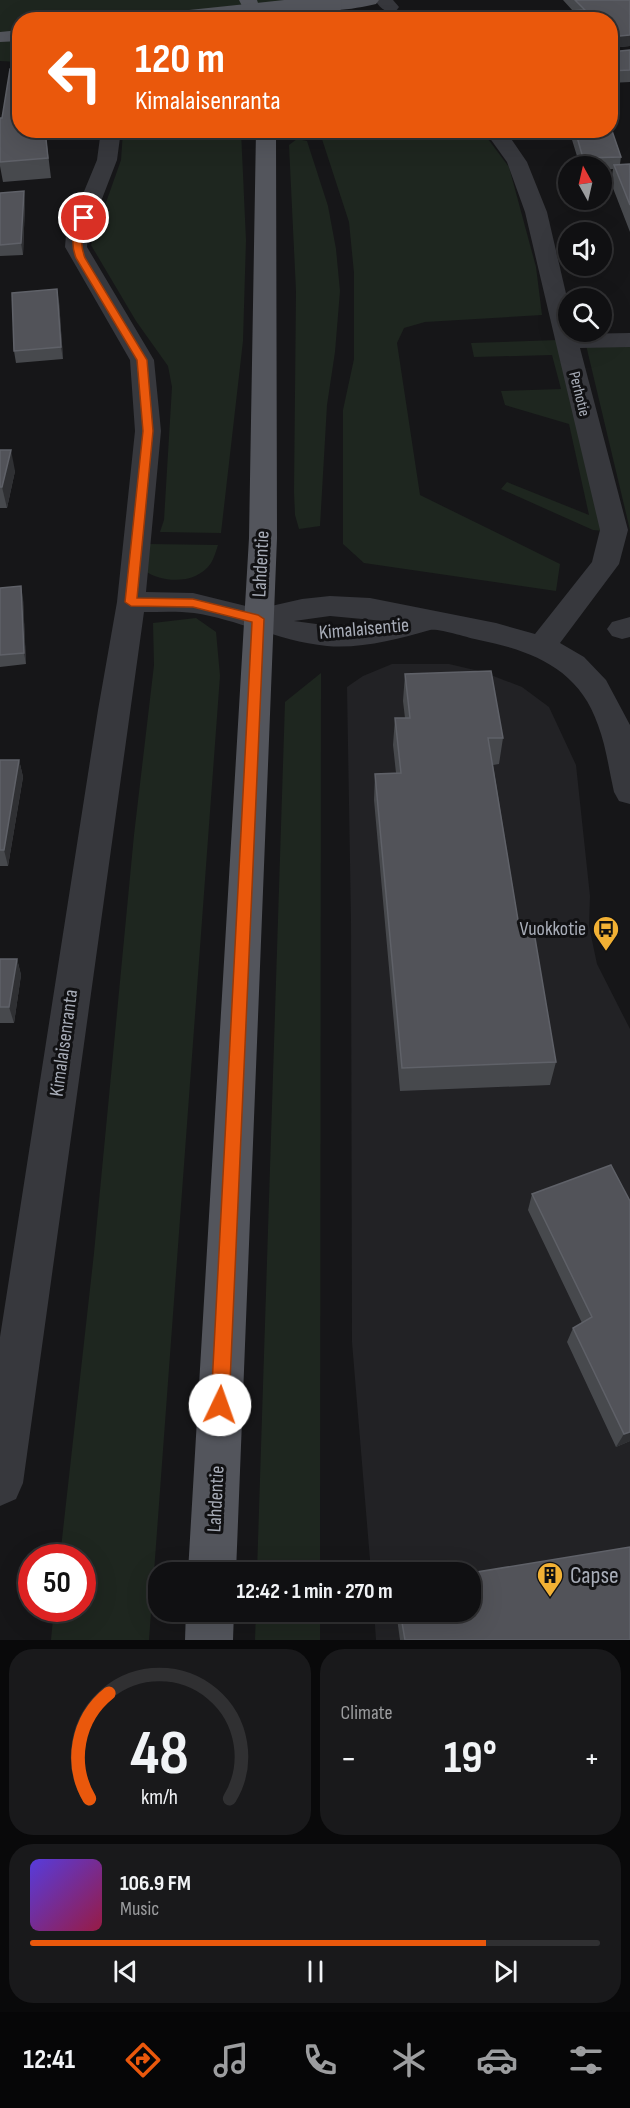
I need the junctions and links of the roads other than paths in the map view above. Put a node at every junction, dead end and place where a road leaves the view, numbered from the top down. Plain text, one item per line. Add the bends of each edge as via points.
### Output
1 (370, 0) edge
2 (266, 12) edge
3 (110, 138) edge
4 (266, 138) edge
5 (500, 138) edge
6 (558, 307) edge
7 (612, 340) edge
8 (630, 340) edge
9 (566, 342) edge
10 (131, 602) junction
11 (258, 619) junction
12 (542, 646) junction
13 (630, 792) edge
14 (0, 1484) edge
15 (212, 1562) edge
16 (210, 1622) edge
17 (209, 1640) edge

1 - 2 main road, bridge
3 - 10 street, Kimalaisenranta via 108,160 77,235 76,247 142,360 148,431
4 - 11 main road, Lahdentie via 263,538
5 - 6 street, Perhotie via 517,162 536,212
7 - 8 street
9 - 12 street, Perhotie via 614,530 605,564
10 - 11 street via 193,603
10 - 14 street, Kimalaisenranta
11 - 12 street, Kimalaisentie via 298,633 331,636 435,621
11 - 15 main road, Lahdentie
12 - 13 street, Kimalaisentie via 573,665 595,688 614,725
16 - 17 main road

